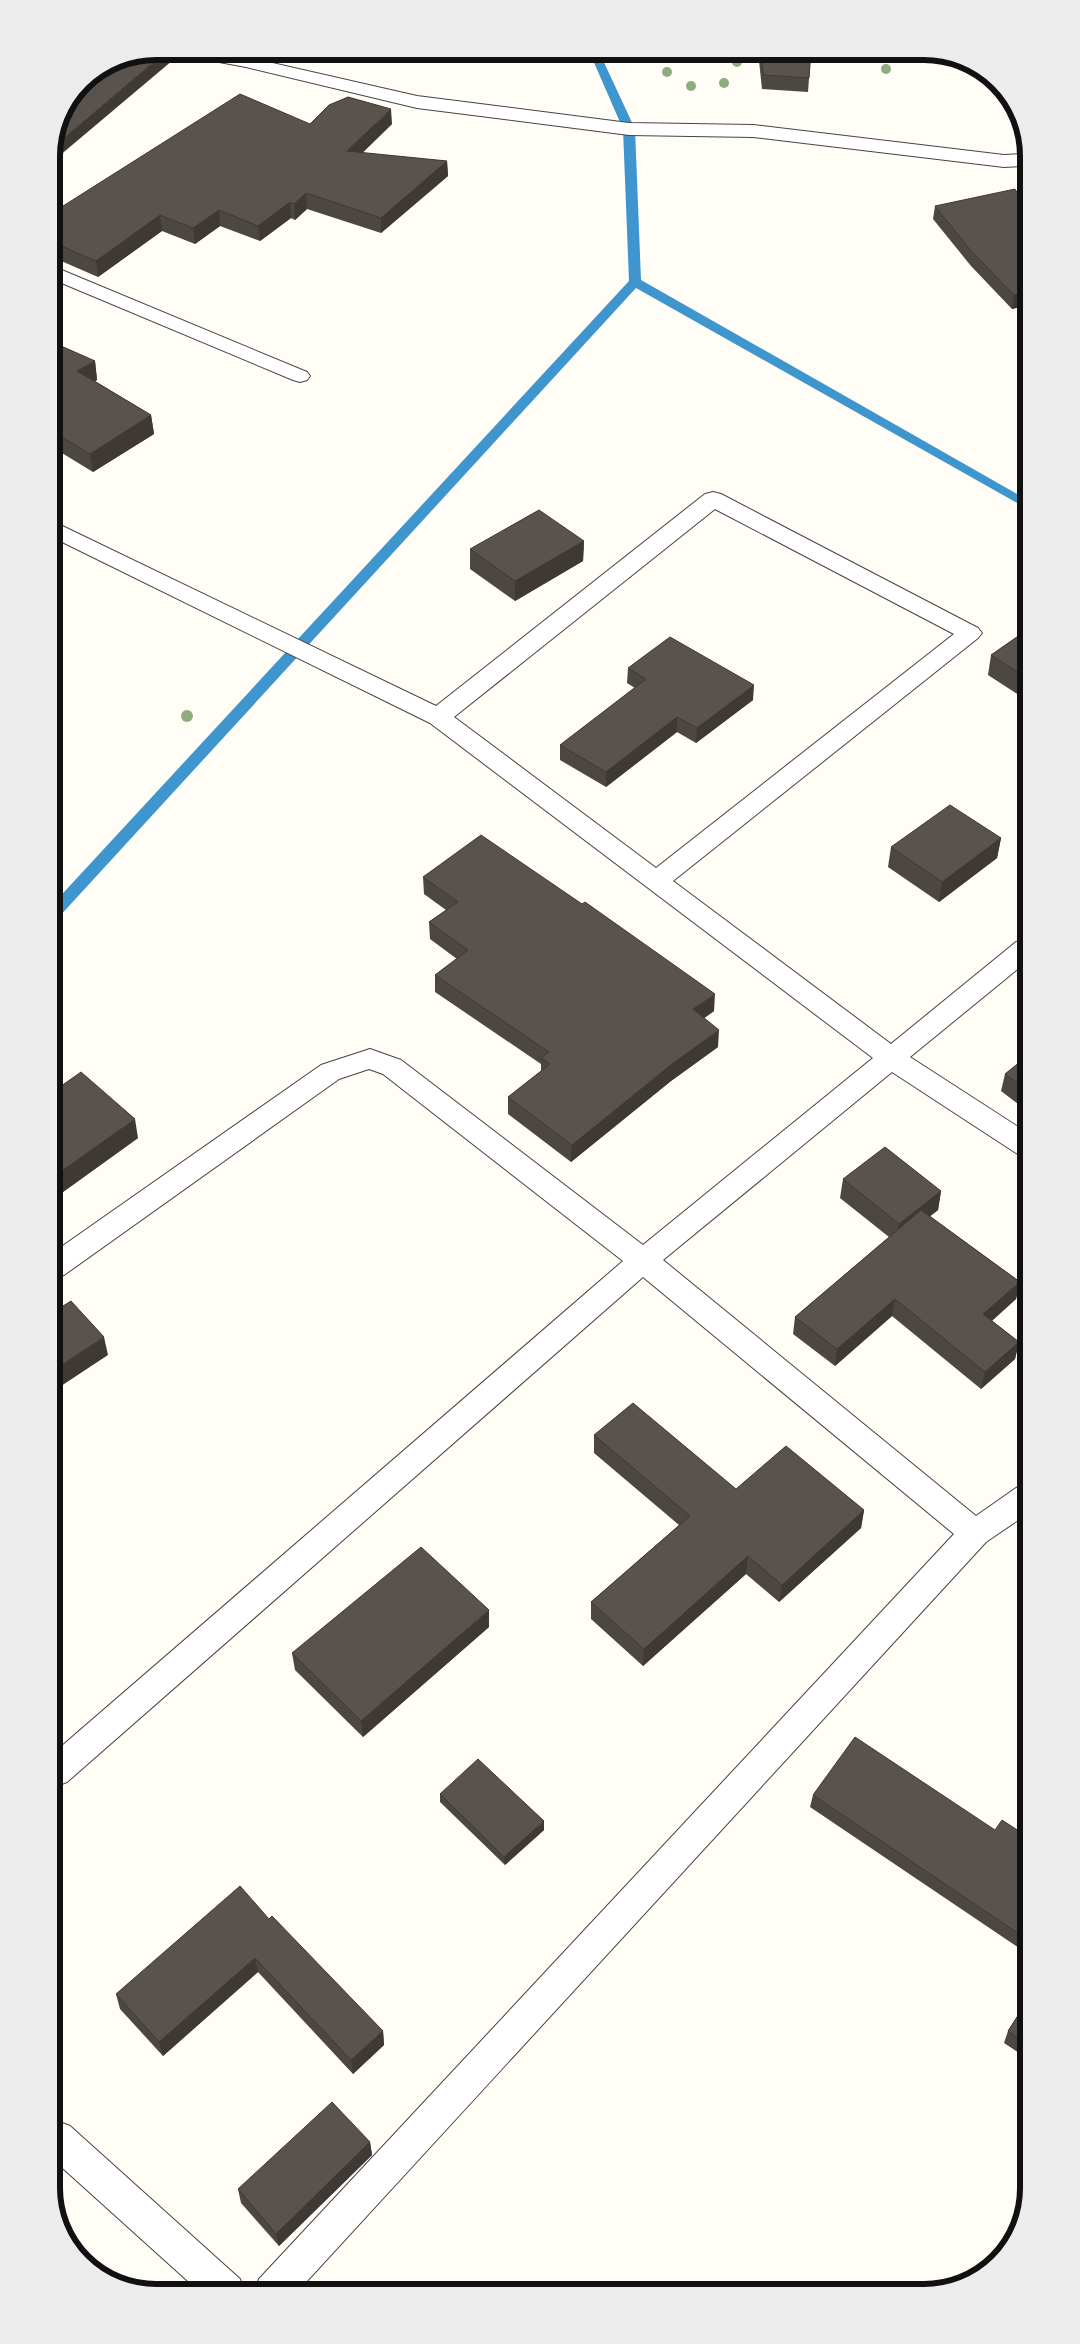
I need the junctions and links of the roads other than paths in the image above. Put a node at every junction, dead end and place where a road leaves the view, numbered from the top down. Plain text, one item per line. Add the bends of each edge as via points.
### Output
1 (235, 60) edge
2 (1020, 160) edge
3 (60, 275) edge
4 (300, 376) dead end
5 (60, 532) edge
6 (438, 717) junction
7 (655, 882) junction
8 (1020, 953) edge
9 (892, 1059) junction
10 (1020, 1142) edge
11 (641, 1262) junction
12 (60, 1264) edge
13 (1020, 1502) edge
14 (975, 1534) junction
15 (60, 1768) edge
16 (60, 2142) edge
17 (218, 2284) edge
18 (279, 2284) edge

1 - 2 street via 417,102 629,129 753,132 1004,161
3 - 4 street
5 - 6 street
6 - 7 street
6 - 7 street via 713,499 970,633
7 - 9 street
8 - 9 street
9 - 10 street
9 - 11 street
11 - 12 street via 392,1067 370,1059 330,1072
11 - 14 street
11 - 15 street
13 - 14 street
14 - 18 street
16 - 17 street

